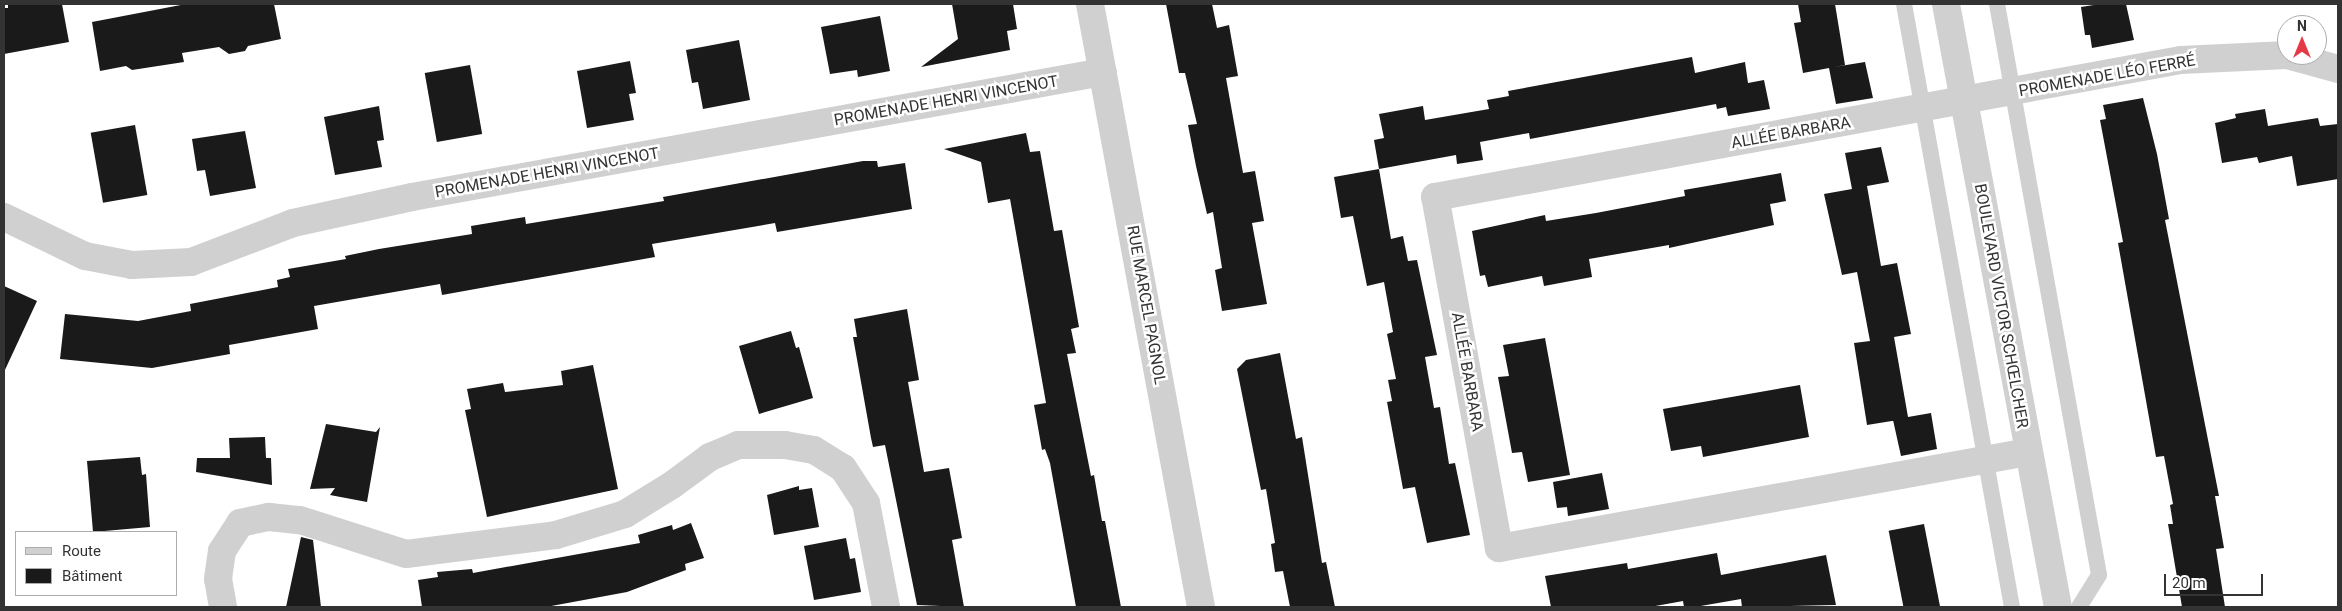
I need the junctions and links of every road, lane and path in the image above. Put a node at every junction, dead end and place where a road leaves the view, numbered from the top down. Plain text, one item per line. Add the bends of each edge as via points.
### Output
1 (1090, 4) edge
2 (1904, 4) edge
3 (1946, 4) edge
4 (1997, 4) edge
5 (2338, 69) edge
6 (1103, 72) junction
7 (2013, 92) junction
8 (1964, 101) junction
9 (1922, 109) junction
10 (4, 217) edge
11 (2028, 452) junction
12 (1984, 460) junction
13 (224, 607) edge
14 (886, 607) edge
15 (1201, 607) edge
16 (2012, 607) edge
17 (2058, 607) edge
18 (2079, 607) edge

1 - 6 street, RUE MARCEL PAGNOL
2 - 9 lane
3 - 8 street, BOULEVARD VICTOR SCHŒLCHER
4 - 7 lane
5 - 7 street, PROMENADE LÉO FERRÉ via 2287,55 2181,60
6 - 10 street, PROMENADE HENRI VINCENOT via 412,197 294,223 191,262 132,265 85,256
6 - 15 street, RUE MARCEL PAGNOL
7 - 8 street, PROMENADE LÉO FERRÉ
7 - 18 lane via 2099,575
8 - 9 street, ALLÉE BARBARA
8 - 11 street, BOULEVARD VICTOR SCHŒLCHER
9 - 12 lane
9 - 12 street, ALLÉE BARBARA via 1435,197 1500,548
11 - 12 street, ALLÉE BARBARA
11 - 17 street, BOULEVARD VICTOR SCHŒLCHER
12 - 16 lane
13 - 14 street via 218,579 222,551 240,523 269,517 300,520 406,554 556,534 625,514 710,457 738,445 785,445 814,450 843,468 866,502

